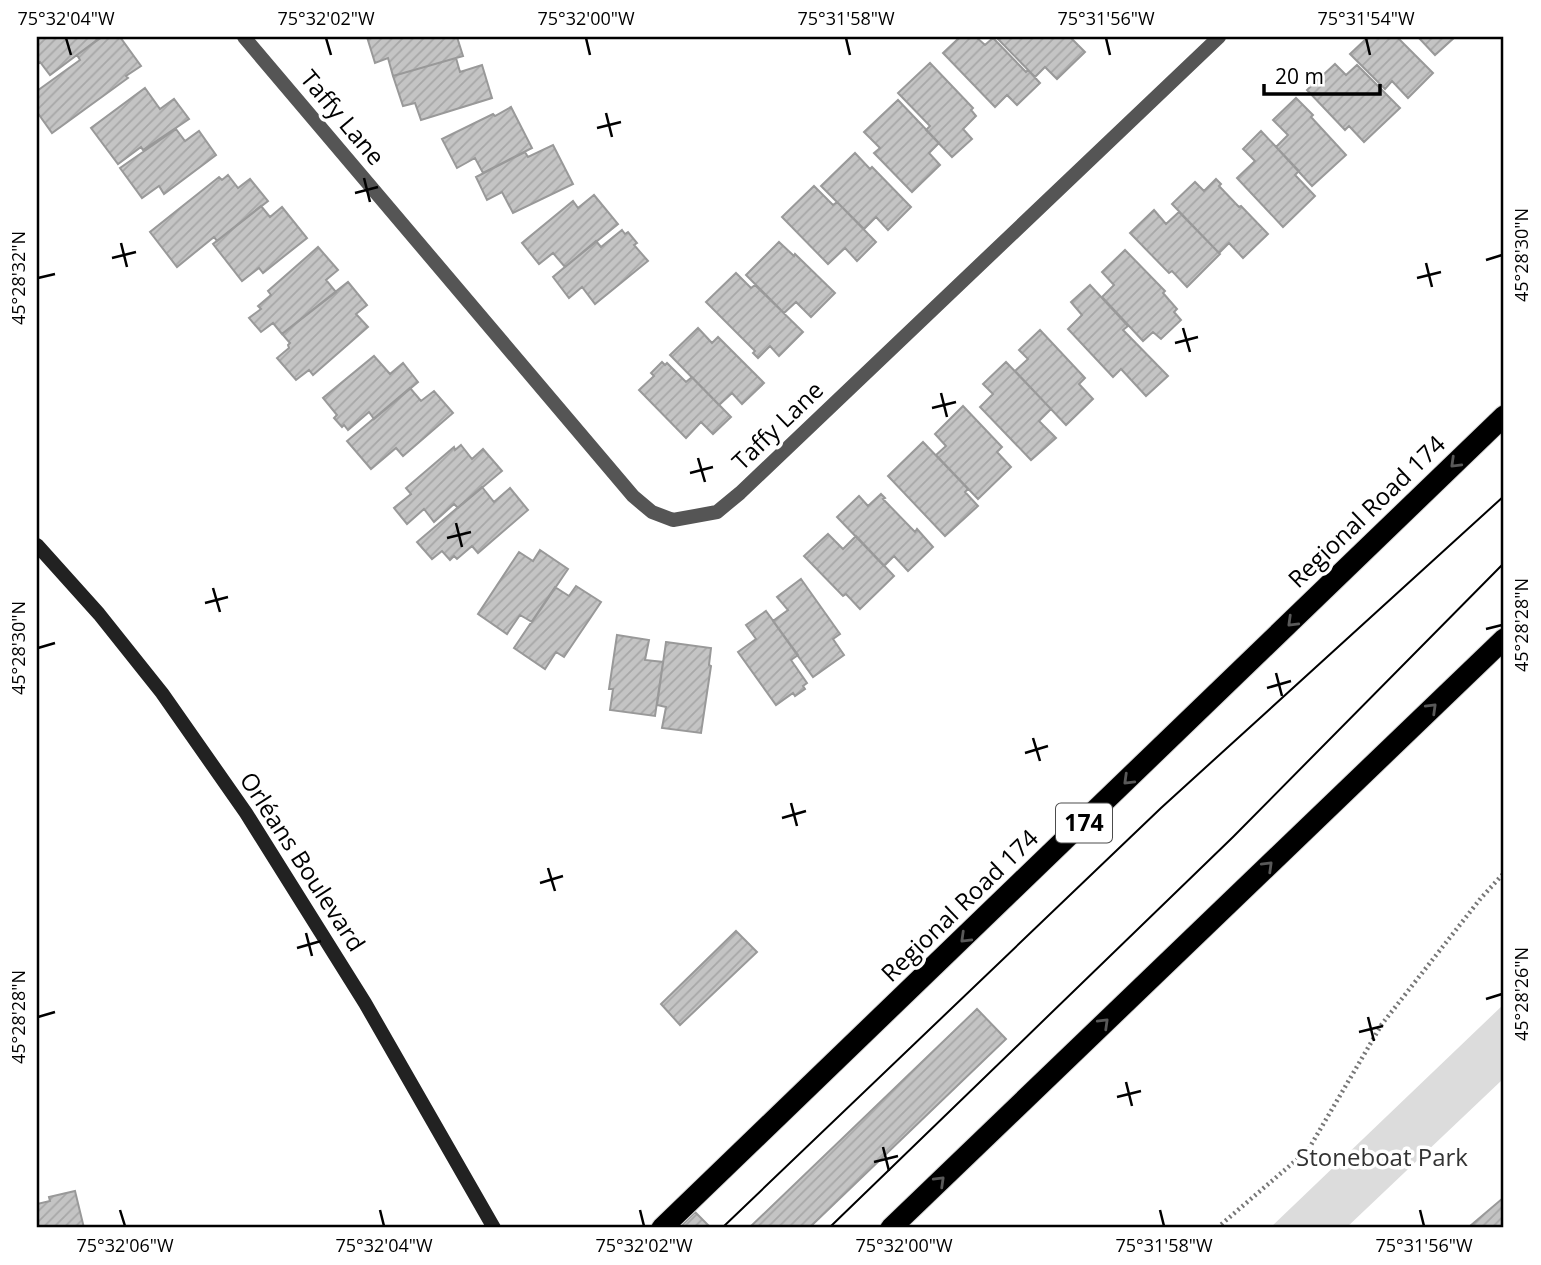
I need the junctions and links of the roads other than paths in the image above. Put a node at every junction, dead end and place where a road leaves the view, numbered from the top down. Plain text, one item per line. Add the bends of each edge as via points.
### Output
1 (244, 37) edge
2 (1219, 37) edge
3 (1504, 416) edge
4 (37, 545) edge
5 (1504, 639) edge
6 (494, 1228) edge
7 (662, 1228) edge
8 (891, 1228) edge

1 - 2 street, Taffy Lane via 633,496 652,512 673,520 717,512 740,494
3 -> 7 highway, Regional Road 174 / 174
4 - 6 main road, Orléans Boulevard via 162,693 246,813 365,1003
8 -> 5 highway

